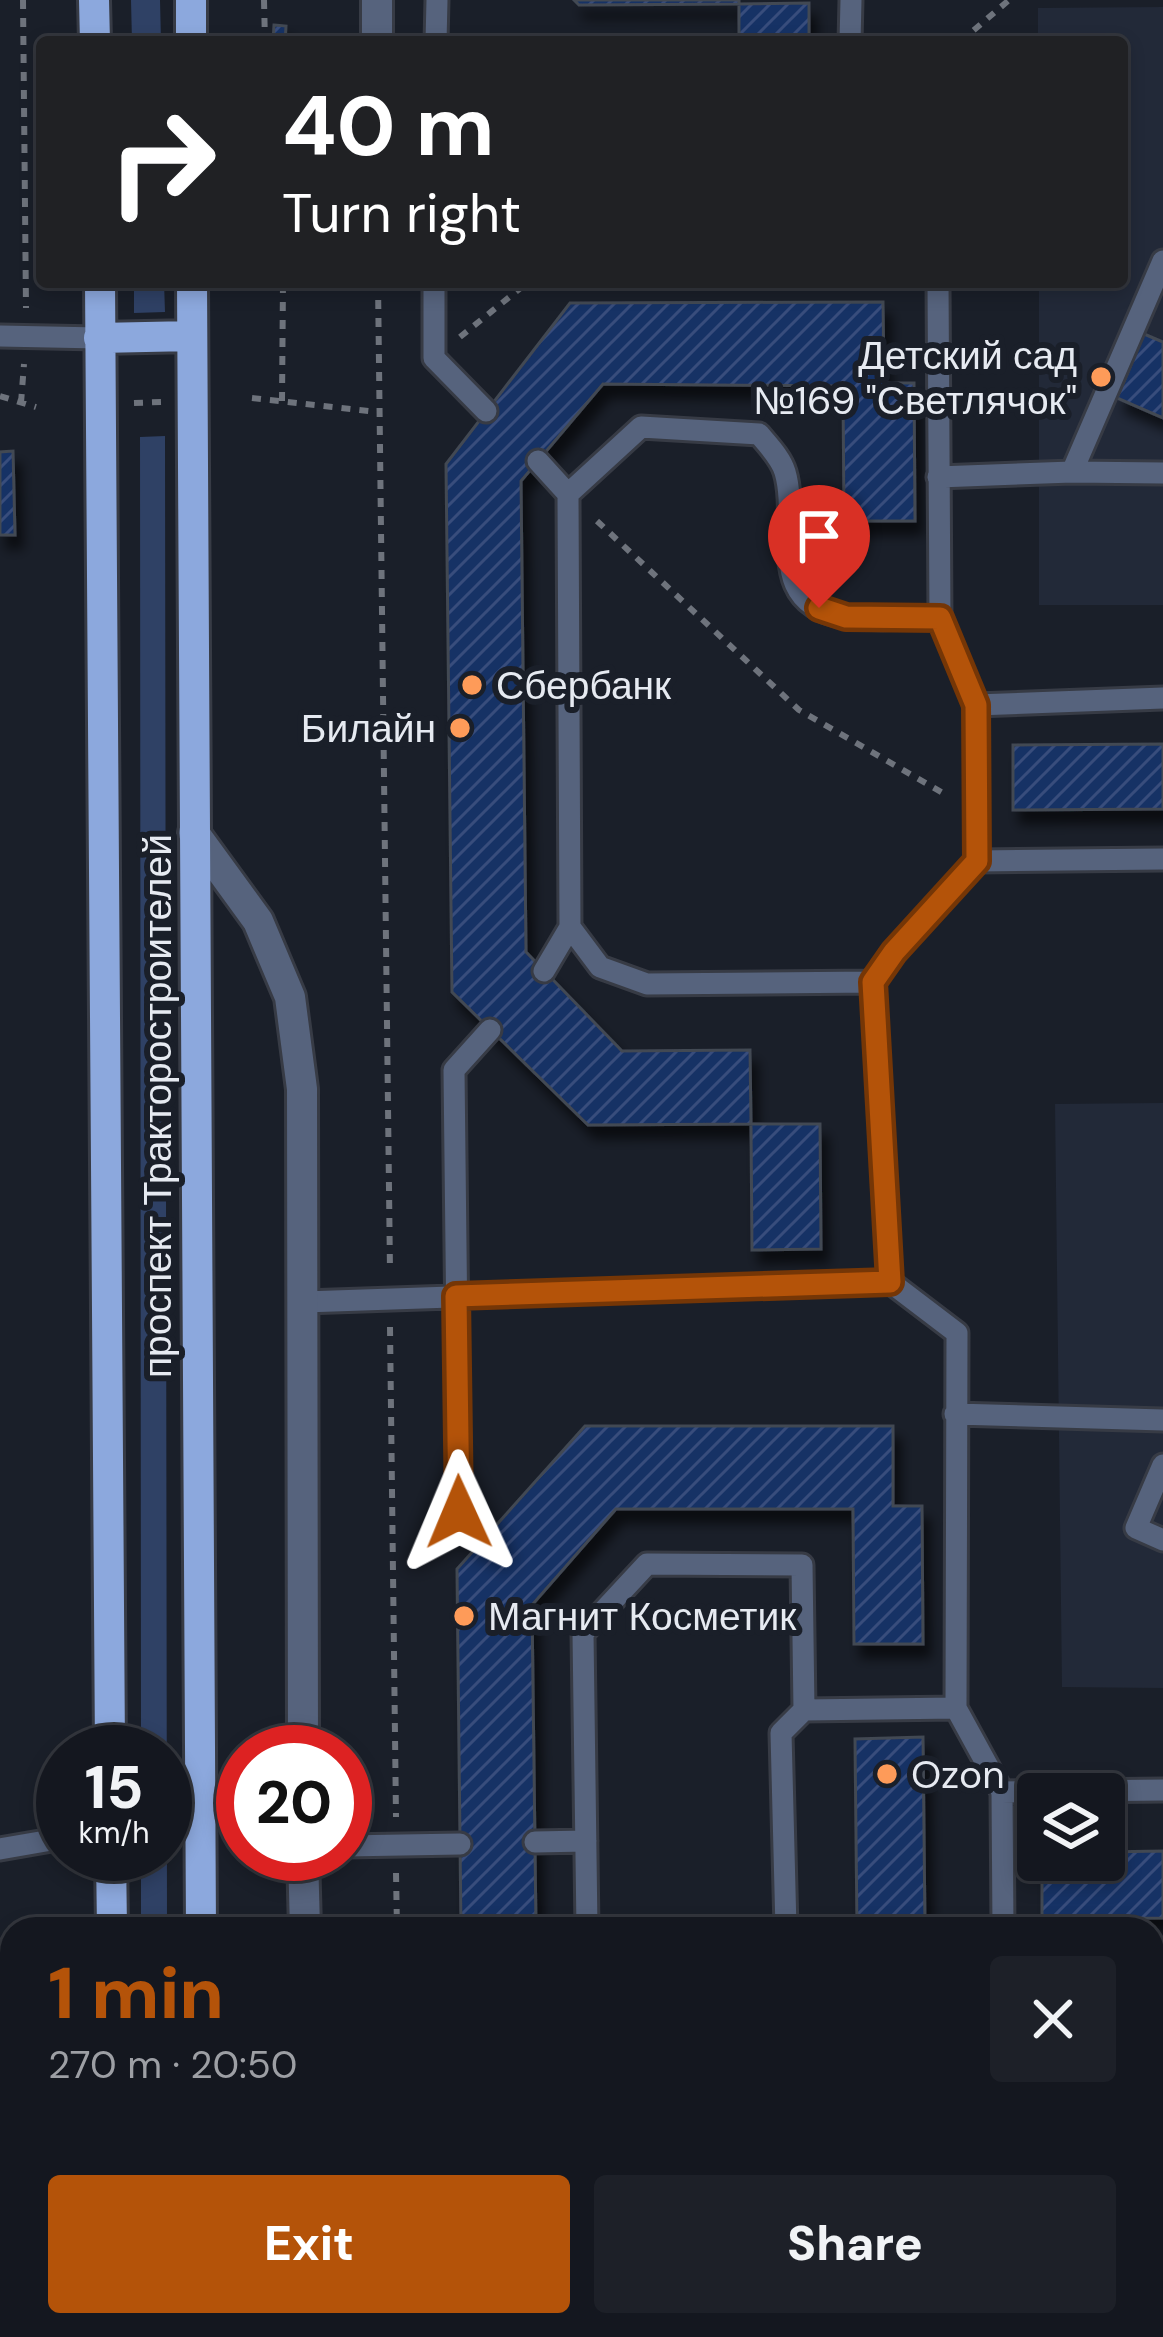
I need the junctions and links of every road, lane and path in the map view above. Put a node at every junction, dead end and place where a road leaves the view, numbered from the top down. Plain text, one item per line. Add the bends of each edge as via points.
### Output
1 (22, 0) edge
2 (94, 0) edge
3 (191, 0) edge
4 (264, 0) edge
5 (377, 0) edge
6 (437, 0) edge
7 (851, 0) edge
8 (1009, 0) edge
9 (94, 36) edge
10 (191, 36) edge
11 (265, 36) edge
12 (377, 36) edge
13 (436, 36) edge
14 (850, 36) edge
15 (967, 36) edge
16 (1163, 261) edge
17 (100, 288) edge
18 (192, 288) edge
19 (283, 288) edge
20 (378, 288) edge
21 (434, 288) edge
22 (521, 288) edge
23 (938, 288) edge
24 (0, 336) edge
25 (26, 336) junction
26 (192, 336) junction
27 (99, 338) junction
28 (434, 358) junction
29 (0, 395) edge
30 (252, 398) dead end
31 (282, 401) junction
32 (162, 402) dead end
33 (22, 403) junction
34 (134, 403) dead end
35 (36, 407) dead end
36 (486, 411) dead end
37 (378, 412) junction
38 (538, 461) dead end
39 (1072, 472) junction
40 (1163, 473) edge
41 (938, 477) junction
42 (568, 494) junction
43 (940, 618) junction
44 (1163, 698) edge
45 (976, 705) junction
46 (977, 813) junction
47 (194, 833) junction
48 (1163, 860) edge
49 (977, 861) junction
50 (570, 927) junction
51 (544, 971) dead end
52 (873, 982) junction
53 (490, 1030) dead end
54 (890, 1282) junction
55 (456, 1296) junction
56 (390, 1298) junction
57 (304, 1302) junction
58 (955, 1414) junction
59 (1163, 1420) edge
60 (1163, 1465) edge
61 (459, 1512) dead end
62 (1163, 1540) edge
63 (956, 1708) junction
64 (804, 1710) junction
65 (110, 1725) edge
66 (303, 1725) edge
67 (1163, 1790) edge
68 (1002, 1792) junction
69 (586, 1841) junction
70 (535, 1842) dead end
71 (36, 1843) edge
72 (460, 1844) dead end
73 (372, 1845) edge
74 (396, 1845) junction
75 (0, 1849) edge
76 (111, 1881) edge
77 (304, 1881) edge
78 (112, 1917) edge
79 (201, 1917) edge
80 (305, 1917) edge
81 (398, 1917) edge
82 (587, 1917) edge
83 (785, 1917) edge
84 (1003, 1917) edge

1 - 25 path
2 - 9 main road
3 - 10 main road
4 - 11 path
5 - 12 street
6 - 13 lane
7 - 14 lane
8 - 15 path
16 - 39 lane
17 - 27 main road, проспект Тракторостроителей
18 - 26 main road, проспект Тракторостроителей
19 - 31 path
20 - 37 path
21 - 28 lane
22 - 28 path
23 - 41 lane
24 - 25 lane
25 - 27 lane
25 - 33 path
26 - 27 main road
26 - 47 main road, проспект Тракторостроителей
27 - 65 main road, проспект Тракторостроителей
28 - 36 lane
29 - 33 path
30 - 31 path
31 - 37 path
32 - 34 path
33 - 35 path
37 - 56 path
38 - 42 lane
39 - 40 lane
39 - 41 lane
41 - 43 lane
42 - 43 lane via 641,427 759,434 786,472 788,562 799,592 846,617
42 - 46 path via 799,710
42 - 50 lane
43 - 45 lane
44 - 45 lane
45 - 46 lane
46 - 49 lane
47 - 57 street via 258,921 290,997 302,1089
47 - 79 main road, проспект Тракторостроителей
48 - 49 lane
49 - 52 lane
50 - 51 lane
50 - 52 lane via 600,967 646,984
52 - 54 lane
53 - 55 lane via 454,1070
54 - 55 lane
54 - 58 lane via 957,1333
55 - 56 lane
55 - 61 lane
56 - 57 lane
56 - 74 path
57 - 66 street
58 - 59 lane
58 - 63 lane
60 - 62 lane via 1136,1528
63 - 64 lane
63 - 68 lane
64 - 69 lane via 802,1565 647,1564 583,1633
64 - 83 lane via 781,1733
67 - 68 lane
68 - 84 lane
69 - 70 lane
69 - 82 lane
71 - 75 lane
72 - 74 lane
73 - 74 lane
74 - 81 path
76 - 78 main road
77 - 80 street

